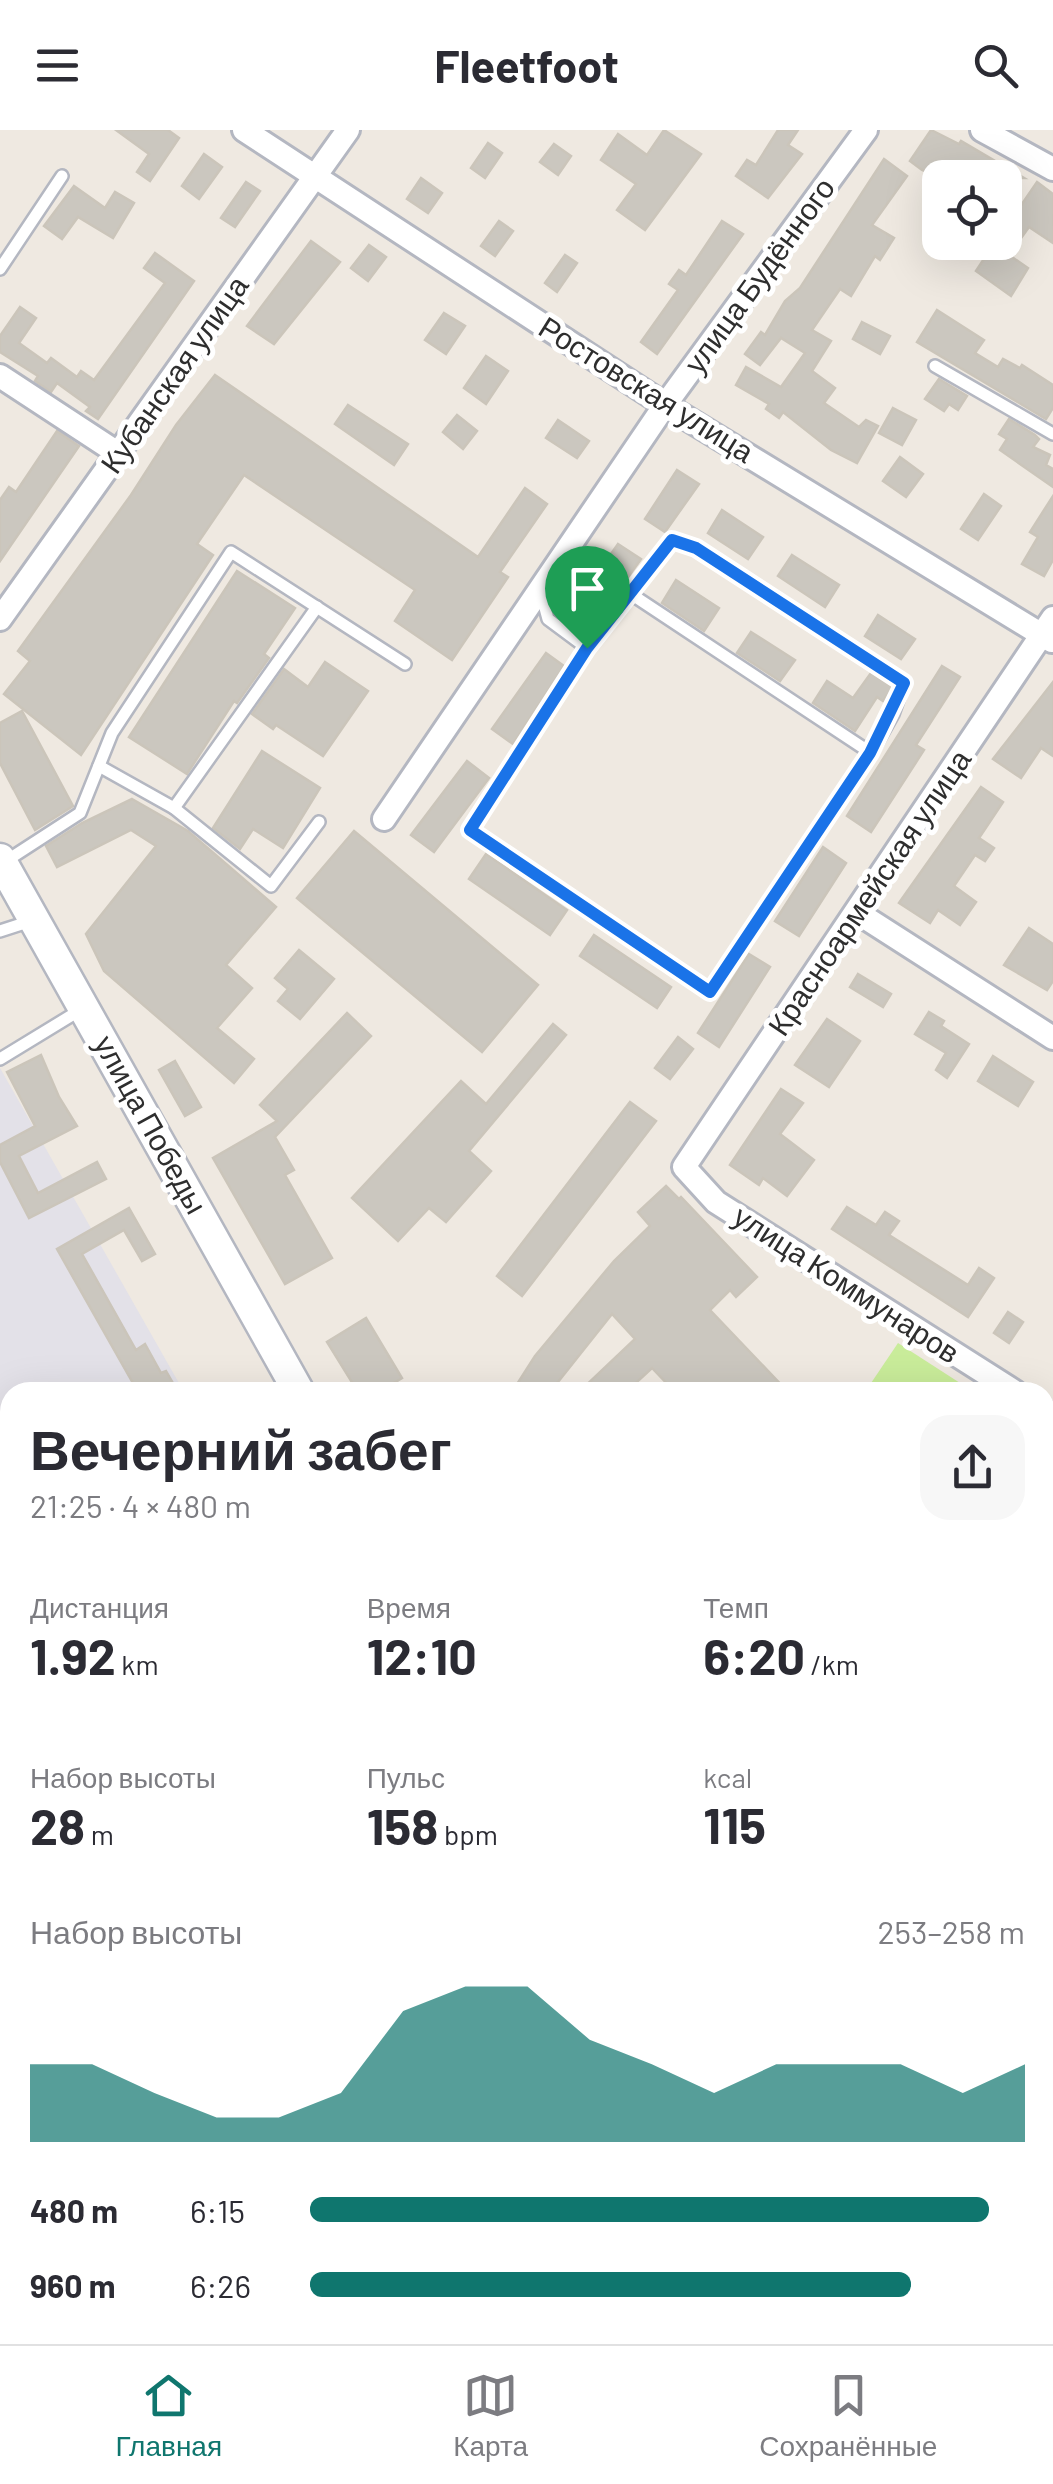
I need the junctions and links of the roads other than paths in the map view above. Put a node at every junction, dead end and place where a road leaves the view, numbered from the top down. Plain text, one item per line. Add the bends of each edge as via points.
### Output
1 (244, 130) edge
2 (348, 130) edge
3 (866, 130) edge
4 (982, 130) edge
5 (1053, 169) edge
6 (62, 176) dead end
7 (315, 177) junction
8 (0, 269) edge
9 (935, 366) dead end
10 (0, 376) edge
11 (665, 405) junction
12 (1053, 434) edge
13 (119, 454) junction
14 (540, 589) junction
15 (631, 594) junction
16 (317, 607) junction
17 (0, 619) edge
18 (1049, 632) edge
19 (587, 648) junction
20 (405, 664) dead end
21 (870, 753) junction
22 (99, 766) junction
23 (174, 808) junction
24 (384, 819) dead end
25 (319, 822) dead end
26 (1, 861) edge
27 (858, 913) junction
28 (34, 920) junction
29 (0, 931) edge
30 (84, 1008) junction
31 (1053, 1038) edge
32 (0, 1059) edge
33 (684, 1167) joint
34 (293, 1382) edge
35 (999, 1382) edge

1 - 7 street, Ростовская улица
2 - 7 street, Кубанская улица
3 - 11 street, улица Будённого
4 - 5 street
6 - 8 lane
7 - 11 street, Ростовская улица
7 - 13 street, Кубанская улица
9 - 12 lane
10 - 13 street
11 - 14 street, улица Будённого
11 - 18 street, Ростовская улица
13 - 17 street, Кубанская улица
14 - 19 lane via 548,620
14 - 24 street, улица Будённого
15 - 19 lane
15 - 21 lane
15 - 21 lane via 672,540 696,548 904,683
16 - 20 lane
16 - 22 lane via 231,552 112,733
16 - 23 lane
18 - 27 street, Красноармейская улица
19 - 21 lane via 470,830 710,992
22 - 23 lane
22 - 26 lane via 80,813
23 - 25 lane via 271,886
26 - 28 street, улица Победы
27 - 31 street
27 - 33 street, Красноармейская улица
28 - 29 lane
28 - 30 street, улица Победы
30 - 32 lane
30 - 34 street, улица Победы
33 - 35 street, улица Коммунаров via 716,1202

